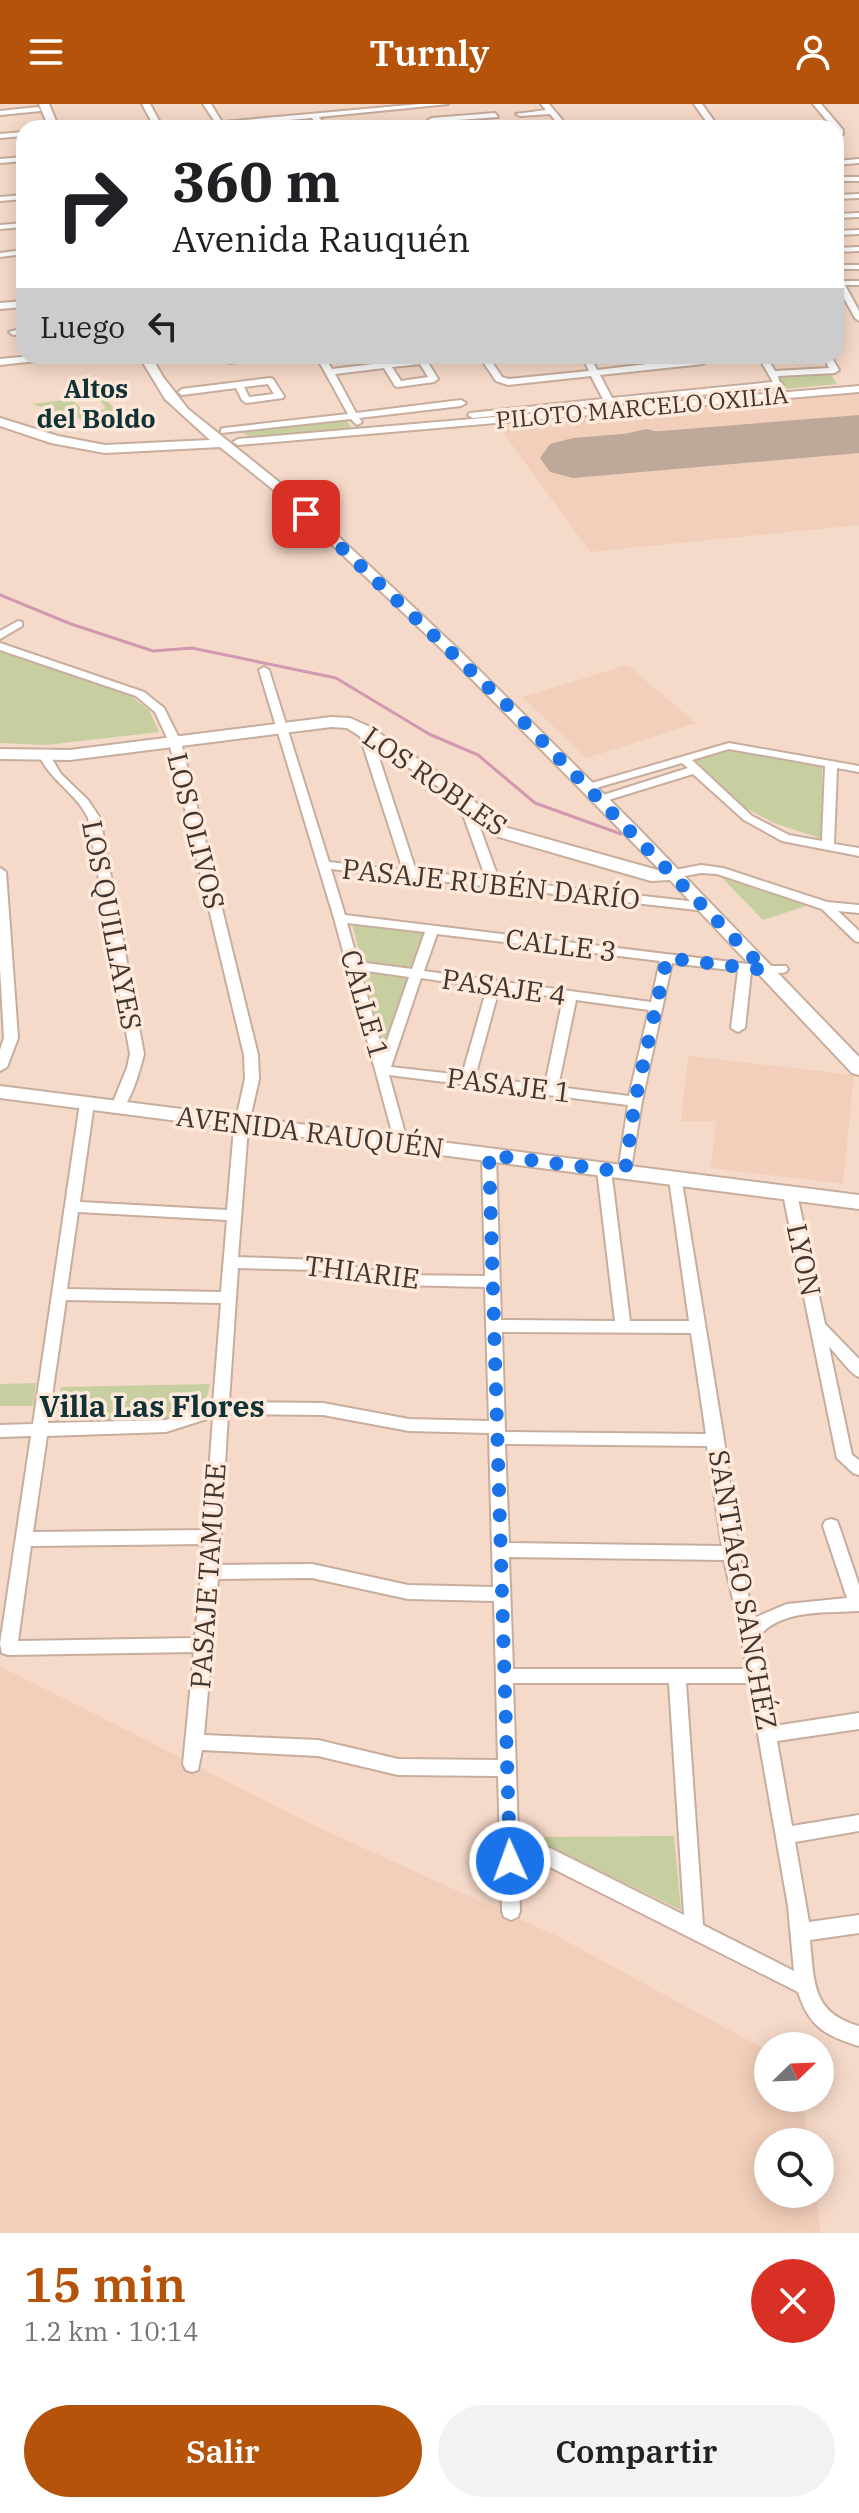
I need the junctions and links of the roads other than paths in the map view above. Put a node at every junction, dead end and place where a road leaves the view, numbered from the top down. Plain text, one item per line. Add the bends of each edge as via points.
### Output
1 (310, 104) edge
2 (444, 104) edge
3 (545, 104) edge
4 (817, 104) edge
5 (422, 105) edge
6 (39, 106) edge
7 (0, 113) edge
8 (315, 114) junction
9 (520, 114) dead end
10 (553, 114) junction
11 (495, 115) dead end
12 (267, 116) junction
13 (565, 116) dead end
14 (254, 120) edge
15 (271, 120) edge
16 (318, 120) edge
17 (462, 120) edge
18 (557, 120) edge
19 (830, 120) edge
20 (855, 303) edge
21 (859, 318) edge
22 (13, 332) dead end
23 (16, 332) edge
24 (150, 364) edge
25 (164, 364) edge
26 (324, 364) edge
27 (401, 364) edge
28 (425, 364) edge
29 (489, 364) edge
30 (590, 364) edge
31 (660, 364) edge
32 (767, 364) edge
33 (832, 364) edge
34 (387, 366) junction
35 (329, 372) junction
36 (594, 372) junction
37 (773, 374) junction
38 (779, 384) junction
39 (239, 385) junction
40 (859, 389) edge
41 (182, 392) junction
42 (786, 396) junction
43 (619, 399) junction
44 (608, 400) junction
45 (461, 403) dead end
46 (626, 410) junction
47 (353, 416) junction
48 (0, 422) edge
49 (425, 427) junction
50 (362, 432) junction
51 (222, 437) junction
52 (238, 442) junction
53 (18, 624) dead end
54 (0, 636) edge
55 (0, 646) edge
56 (264, 670) dead end
57 (282, 728) junction
58 (364, 730) junction
59 (175, 742) junction
60 (0, 754) edge
61 (45, 756) junction
62 (684, 759) junction
63 (831, 764) junction
64 (859, 769) edge
65 (694, 770) junction
66 (602, 791) junction
67 (466, 806) junction
68 (828, 847) junction
69 (859, 852) edge
70 (325, 865) junction
71 (0, 872) edge
72 (681, 872) junction
73 (411, 875) junction
74 (494, 884) junction
75 (826, 906) junction
76 (706, 907) junction
77 (859, 909) edge
78 (340, 918) junction
79 (432, 929) junction
80 (859, 938) edge
81 (667, 958) junction
82 (353, 965) junction
83 (745, 968) junction
84 (774, 970) junction
85 (414, 975) junction
86 (494, 986) junction
87 (570, 996) junction
88 (656, 1007) junction
89 (738, 1028) dead end
90 (859, 1050) edge
91 (0, 1067) edge
92 (859, 1069) edge
93 (383, 1070) junction
94 (467, 1080) junction
95 (551, 1090) junction
96 (0, 1092) edge
97 (635, 1101) junction
98 (87, 1103) junction
99 (118, 1107) junction
100 (242, 1123) junction
101 (401, 1144) junction
102 (489, 1155) junction
103 (604, 1170) junction
104 (625, 1172) junction
105 (676, 1179) junction
106 (790, 1194) junction
107 (859, 1202) edge
108 (72, 1207) junction
109 (234, 1215) junction
110 (231, 1262) junction
111 (493, 1282) junction
112 (60, 1294) junction
113 (229, 1298) junction
114 (494, 1326) junction
115 (623, 1327) junction
116 (698, 1327) junction
117 (818, 1327) junction
118 (859, 1371) edge
119 (221, 1408) junction
120 (40, 1430) junction
121 (0, 1431) edge
122 (497, 1433) junction
123 (716, 1440) junction
124 (859, 1469) edge
125 (831, 1526) dead end
126 (212, 1537) junction
127 (24, 1539) junction
128 (501, 1550) junction
129 (731, 1553) junction
130 (210, 1572) junction
131 (502, 1594) junction
132 (858, 1604) edge
133 (754, 1630) junction
134 (204, 1645) junction
135 (504, 1676) junction
136 (677, 1676) junction
137 (757, 1676) junction
138 (859, 1721) edge
139 (769, 1735) junction
140 (196, 1742) junction
141 (192, 1764) dead end
142 (507, 1768) junction
143 (859, 1823) edge
144 (786, 1835) junction
145 (509, 1837) junction
146 (511, 1911) dead end
147 (859, 1924) edge
148 (694, 1929) junction
149 (802, 1932) junction
150 (809, 1994) junction
151 (859, 2036) edge

1 - 8 street
2 - 5 street
3 - 10 street
4 - 19 street
5 - 8 street
6 - 7 street
8 - 12 street
8 - 16 street
9 - 10 street
10 - 13 street
10 - 18 street
11 - 17 street
12 - 14 street
12 - 15 street
20 - 21 street
22 - 23 street
24 - 51 main road via 170,399
25 - 41 main road
26 - 35 street
27 - 34 street
28 - 34 street via 434,379 398,384
29 - 36 street via 503,381
30 - 36 street
31 - 36 street
32 - 37 street
33 - 37 street via 835,370
34 - 35 street
35 - 47 street
36 - 44 street
37 - 38 street
38 - 42 street
38 - 43 street, PILOTO MARCELO OXILIA
39 - 39 street via 246,400 280,396 270,381
39 - 41 street
40 - 42 street, PILOTO MARCELO OXILIA
41 - 51 main road
42 - 46 street, PILOTO MARCELO OXILIA
43 - 44 street, PILOTO MARCELO OXILIA
43 - 46 street
44 - 49 street, PILOTO MARCELO OXILIA via 490,412
45 - 47 street
46 - 49 street, PILOTO MARCELO OXILIA
47 - 50 street
47 - 51 street
48 - 51 main road, PILOTO MARCELO OXILIA via 105,449
49 - 50 street, PILOTO MARCELO OXILIA
50 - 52 street, PILOTO MARCELO OXILIA
51 - 52 main road, PILOTO MARCELO OXILIA
51 - 66 main road
52 - 66 main road via 422,606
53 - 54 street
55 - 59 street, LOS OLIVOS via 140,694 160,710
56 - 57 street, CALLE 1
57 - 58 main road, LOS ROBLES via 338,722
57 - 59 main road, LOS ROBLES
57 - 70 street, CALLE 1
58 - 67 main road, LOS ROBLES via 445,784
58 - 73 street
59 - 61 main road, LOS ROBLES
59 - 100 street, LOS OLIVOS via 251,1055 252,1079
60 - 61 main road, LOS ROBLES
61 - 99 street, LOS QUILLAYES via 55,777 94,818 137,1054
62 - 63 street via 736,746
62 - 65 street
62 - 66 street
63 - 64 street
63 - 68 street
65 - 66 street
65 - 68 street via 748,818 786,838
66 - 72 main road
67 - 72 main road, LOS ROBLES via 518,839 657,877
67 - 74 street
68 - 69 street
70 - 73 street, PASAJE RUBÉN DARÍO
70 - 78 street, CALLE 1
71 - 91 street via 11,1038
72 - 75 street via 719,871
72 - 76 main road
72 - 84 main road
73 - 74 street, PASAJE RUBÉN DARÍO
74 - 76 street, PASAJE RUBÉN DARÍO
75 - 77 street
75 - 80 street
76 - 84 main road
78 - 79 street, CALLE 3
78 - 82 street, CALLE 1
79 - 81 street, CALLE 3
79 - 85 street
81 - 83 street, CALLE 3
81 - 88 street
82 - 85 street, PASAJE 4
82 - 93 street, CALLE 1
83 - 84 street, CALLE 3
83 - 89 street
84 - 90 main road
84 - 92 main road
85 - 86 street, PASAJE 4
85 - 93 street
86 - 87 street, PASAJE 4
86 - 94 street
87 - 88 street, PASAJE 4
87 - 95 street
88 - 97 street
93 - 94 street, PASAJE 1
93 - 101 street, CALLE 1
94 - 95 street, PASAJE 1
95 - 97 street, PASAJE 1
96 - 98 main road, AVENIDA RAUQUÉN
97 - 104 street
98 - 99 main road, AVENIDA RAUQUÉN
98 - 108 street
99 - 100 main road, AVENIDA RAUQUÉN
100 - 101 main road, AVENIDA RAUQUÉN
100 - 109 street, PASAJE TAMURE
101 - 102 main road, AVENIDA RAUQUÉN
102 - 103 main road, AVENIDA RAUQUÉN
102 - 111 street
103 - 104 main road, AVENIDA RAUQUÉN
103 - 115 street
104 - 105 main road, AVENIDA RAUQUÉN
105 - 106 main road, AVENIDA RAUQUÉN
105 - 116 street, SANTIAGO SANCHÉZ
106 - 107 main road, AVENIDA RAUQUÉN
106 - 117 street, LYON
108 - 109 street
108 - 112 street
109 - 110 street, PASAJE TAMURE
110 - 111 street, THIARIE via 317,1265 399,1280
110 - 113 street, PASAJE TAMURE
111 - 114 street
112 - 113 street
112 - 120 street
113 - 119 street, PASAJE TAMURE
114 - 115 street
114 - 122 street
115 - 116 street
116 - 123 street, SANTIAGO SANCHÉZ
117 - 118 street, LYON
117 - 124 street, LYON via 845,1458
119 - 120 street via 166,1426
119 - 122 street via 323,1409 409,1425
119 - 126 street, PASAJE TAMURE
120 - 121 street
120 - 127 street
122 - 123 street
122 - 128 street
123 - 129 street, SANTIAGO SANCHÉZ
125 - 132 street
126 - 127 street
126 - 130 street, PASAJE TAMURE
127 - 134 street via 8,1648
128 - 129 street
128 - 131 street
129 - 133 street, SANTIAGO SANCHÉZ via 743,1608
130 - 131 street via 312,1571 408,1592
130 - 134 street, PASAJE TAMURE
131 - 135 street
132 - 133 street via 774,1614
133 - 137 street, SANTIAGO SANCHÉZ
134 - 140 street, PASAJE TAMURE
135 - 136 street
135 - 142 street
136 - 137 street
136 - 148 street
137 - 139 street, SANTIAGO SANCHÉZ
138 - 139 street
139 - 144 street, SANTIAGO SANCHÉZ
140 - 141 street, PASAJE TAMURE
140 - 142 street via 318,1748 398,1767
142 - 145 street
143 - 144 street
144 - 149 street, SANTIAGO SANCHÉZ
145 - 146 street
145 - 148 street
147 - 149 street
148 - 150 street
149 - 150 street, SANTIAGO SANCHÉZ
150 - 151 street via 820,2018 836,2030

